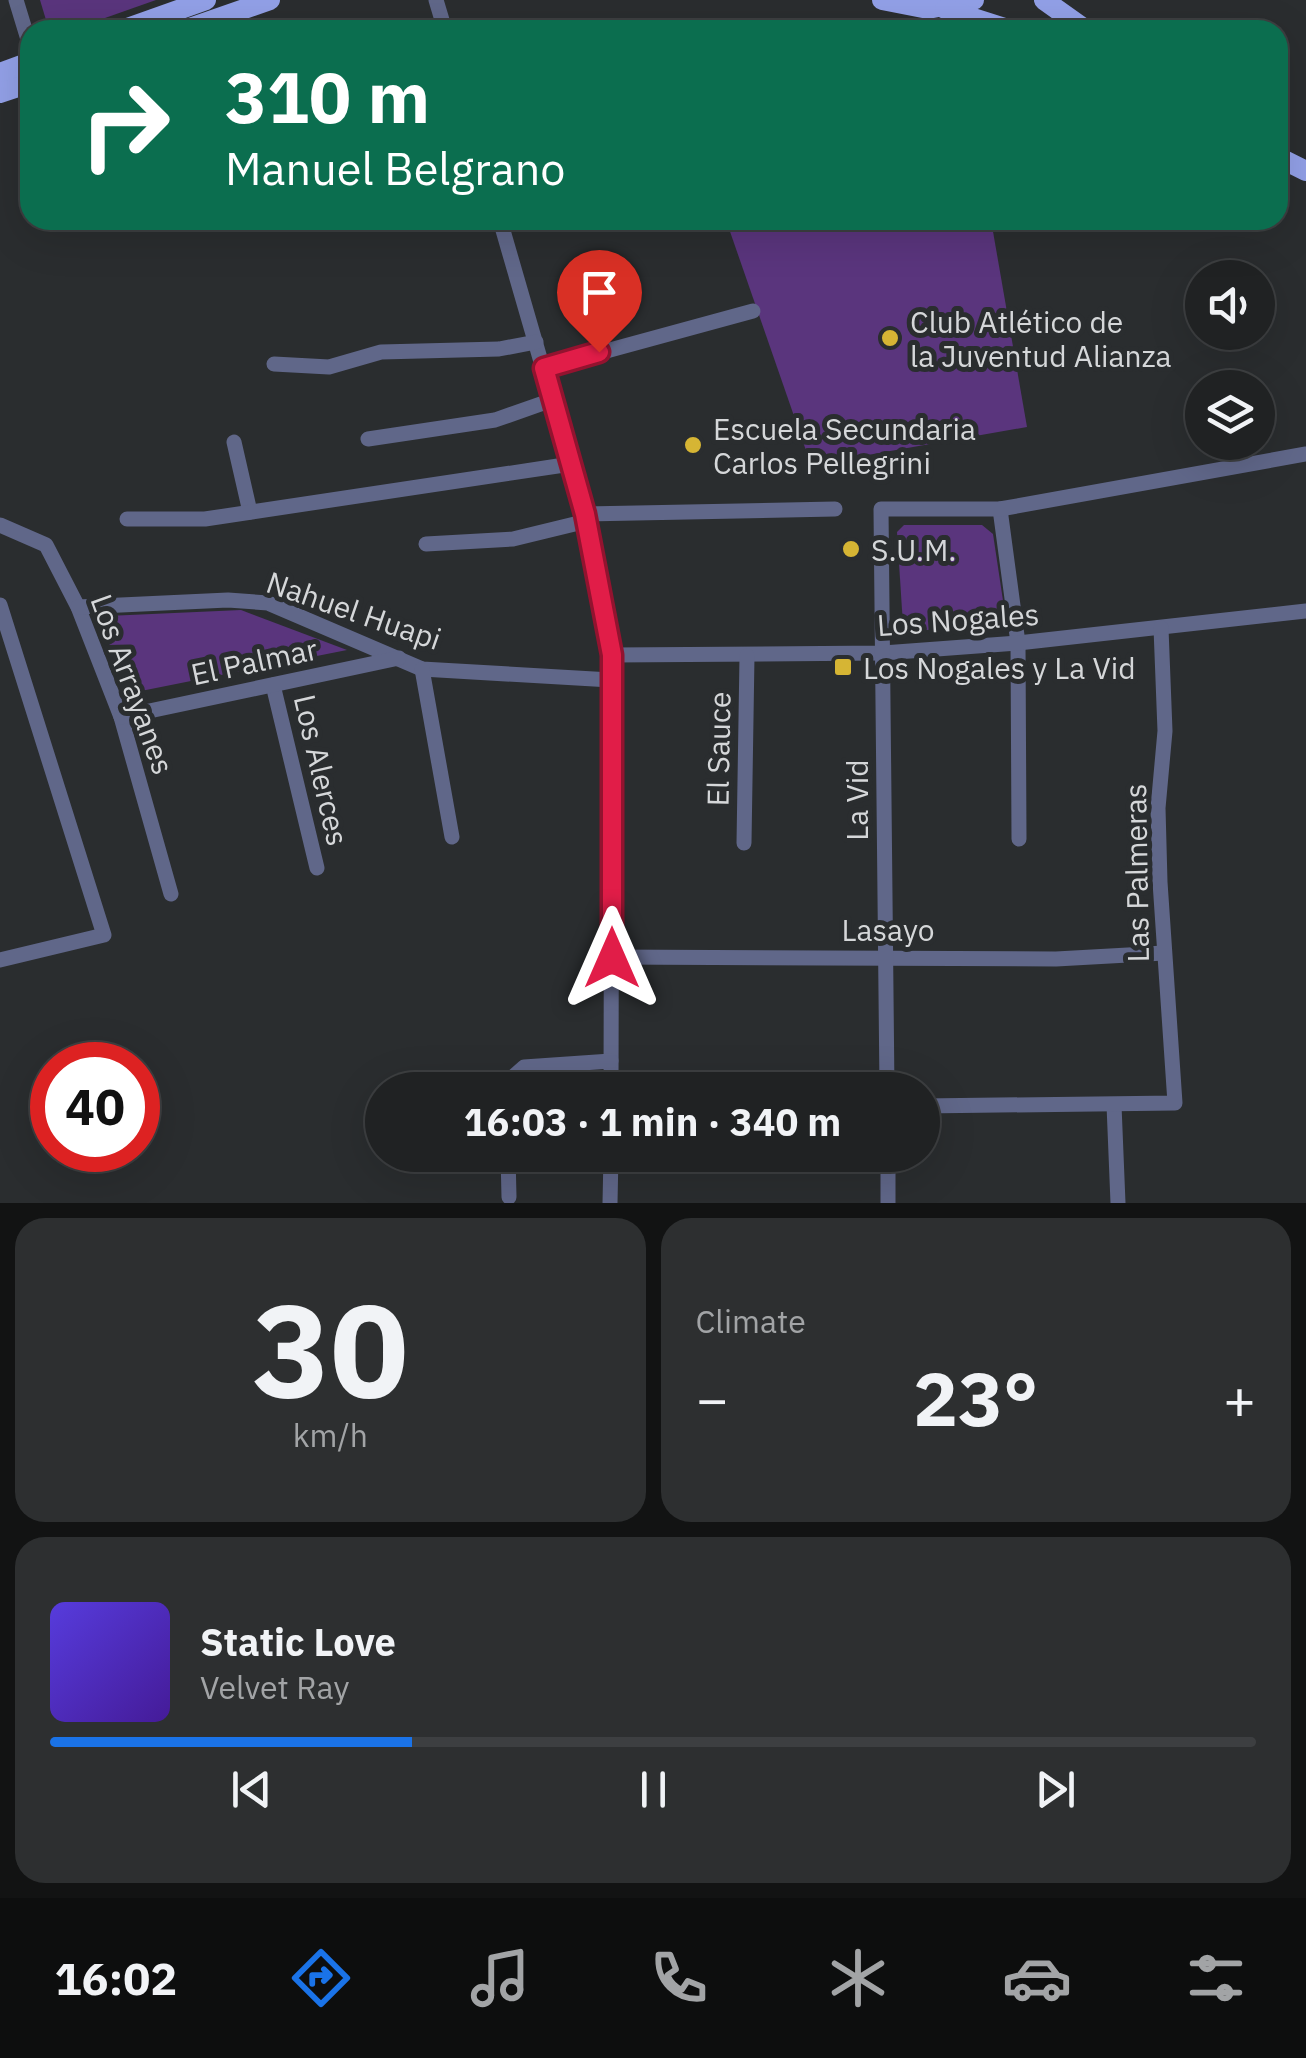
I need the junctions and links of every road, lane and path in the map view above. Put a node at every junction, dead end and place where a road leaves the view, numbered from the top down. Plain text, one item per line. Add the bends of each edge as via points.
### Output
1 (206, 0) edge
2 (270, 0) edge
3 (882, 0) edge
4 (974, 0) edge
5 (1044, 0) edge
6 (943, 8) junction
7 (150, 20) edge
8 (213, 20) edge
9 (980, 20) edge
10 (1072, 20) edge
11 (503, 230) edge
12 (753, 310) dead end
13 (536, 342) junction
14 (274, 364) dead end
15 (544, 368) junction
16 (552, 400) junction
17 (368, 439) dead end
18 (234, 442) dead end
19 (1306, 454) edge
20 (570, 464) junction
21 (834, 509) dead end
22 (1000, 509) junction
23 (250, 512) junction
24 (586, 517) junction
25 (127, 519) dead end
26 (0, 525) edge
27 (426, 544) dead end
28 (0, 604) edge
29 (78, 608) junction
30 (1306, 611) edge
31 (1161, 628) junction
32 (1018, 643) junction
33 (883, 652) junction
34 (612, 655) junction
35 (747, 656) junction
36 (399, 658) junction
37 (422, 669) junction
38 (612, 680) junction
39 (274, 685) junction
40 (121, 718) junction
41 (452, 838) dead end
42 (1020, 839) dead end
43 (744, 844) dead end
44 (317, 868) dead end
45 (171, 894) dead end
46 (1164, 953) junction
47 (885, 956) junction
48 (612, 958) junction
49 (0, 960) edge
50 (612, 1061) junction
51 (518, 1072) edge
52 (612, 1072) edge
53 (887, 1072) edge
54 (1114, 1105) junction
55 (940, 1106) edge
56 (508, 1172) edge
57 (611, 1172) edge
58 (888, 1172) edge
59 (508, 1197) dead end
60 (610, 1203) edge
61 (888, 1203) edge
62 (1118, 1203) edge

1 - 7 main road
2 - 8 main road
3 - 6 main road
4 - 6 main road
5 - 10 main road
6 - 9 main road
11 - 13 street
12 - 15 street
13 - 14 street via 393,351 328,367
13 - 15 street
15 - 16 street
16 - 17 street via 494,420
16 - 20 street
18 - 23 street
19 - 22 street
20 - 23 street
20 - 24 street
21 - 24 street
22 - 32 street
22 - 33 street, La Vid via 881,509
23 - 25 street
24 - 27 street via 512,539
24 - 34 street
26 - 29 street, Los Arrayanes via 46,545
28 - 49 street via 104,935
29 - 36 street, Nahuel Huapi via 268,603
29 - 40 street, Los Arrayanes
30 - 31 street, Los Nogales
31 - 32 street, Los Nogales
31 - 46 street, Las Palmeras
32 - 33 street, Los Nogales
32 - 42 street
33 - 35 street, Los Nogales
33 - 47 street, La Vid
34 - 35 street, Los Nogales
34 - 38 street
35 - 43 street, El Sauce
36 - 37 street, Nahuel Huapi
36 - 39 street, El Palmar
37 - 38 street, Nahuel Huapi
37 - 41 street
38 - 48 street
39 - 40 street, El Palmar
39 - 44 street, Los Alerces
40 - 45 street, Los Arrayanes
46 - 47 street, Lasayo
46 - 54 street, Las Palmeras via 1175,1103
47 - 48 street, Lasayo
47 - 53 street, La Vid
48 - 50 street
50 - 51 street
50 - 52 street
54 - 55 street
54 - 62 street
56 - 59 street
57 - 60 street
58 - 61 street

